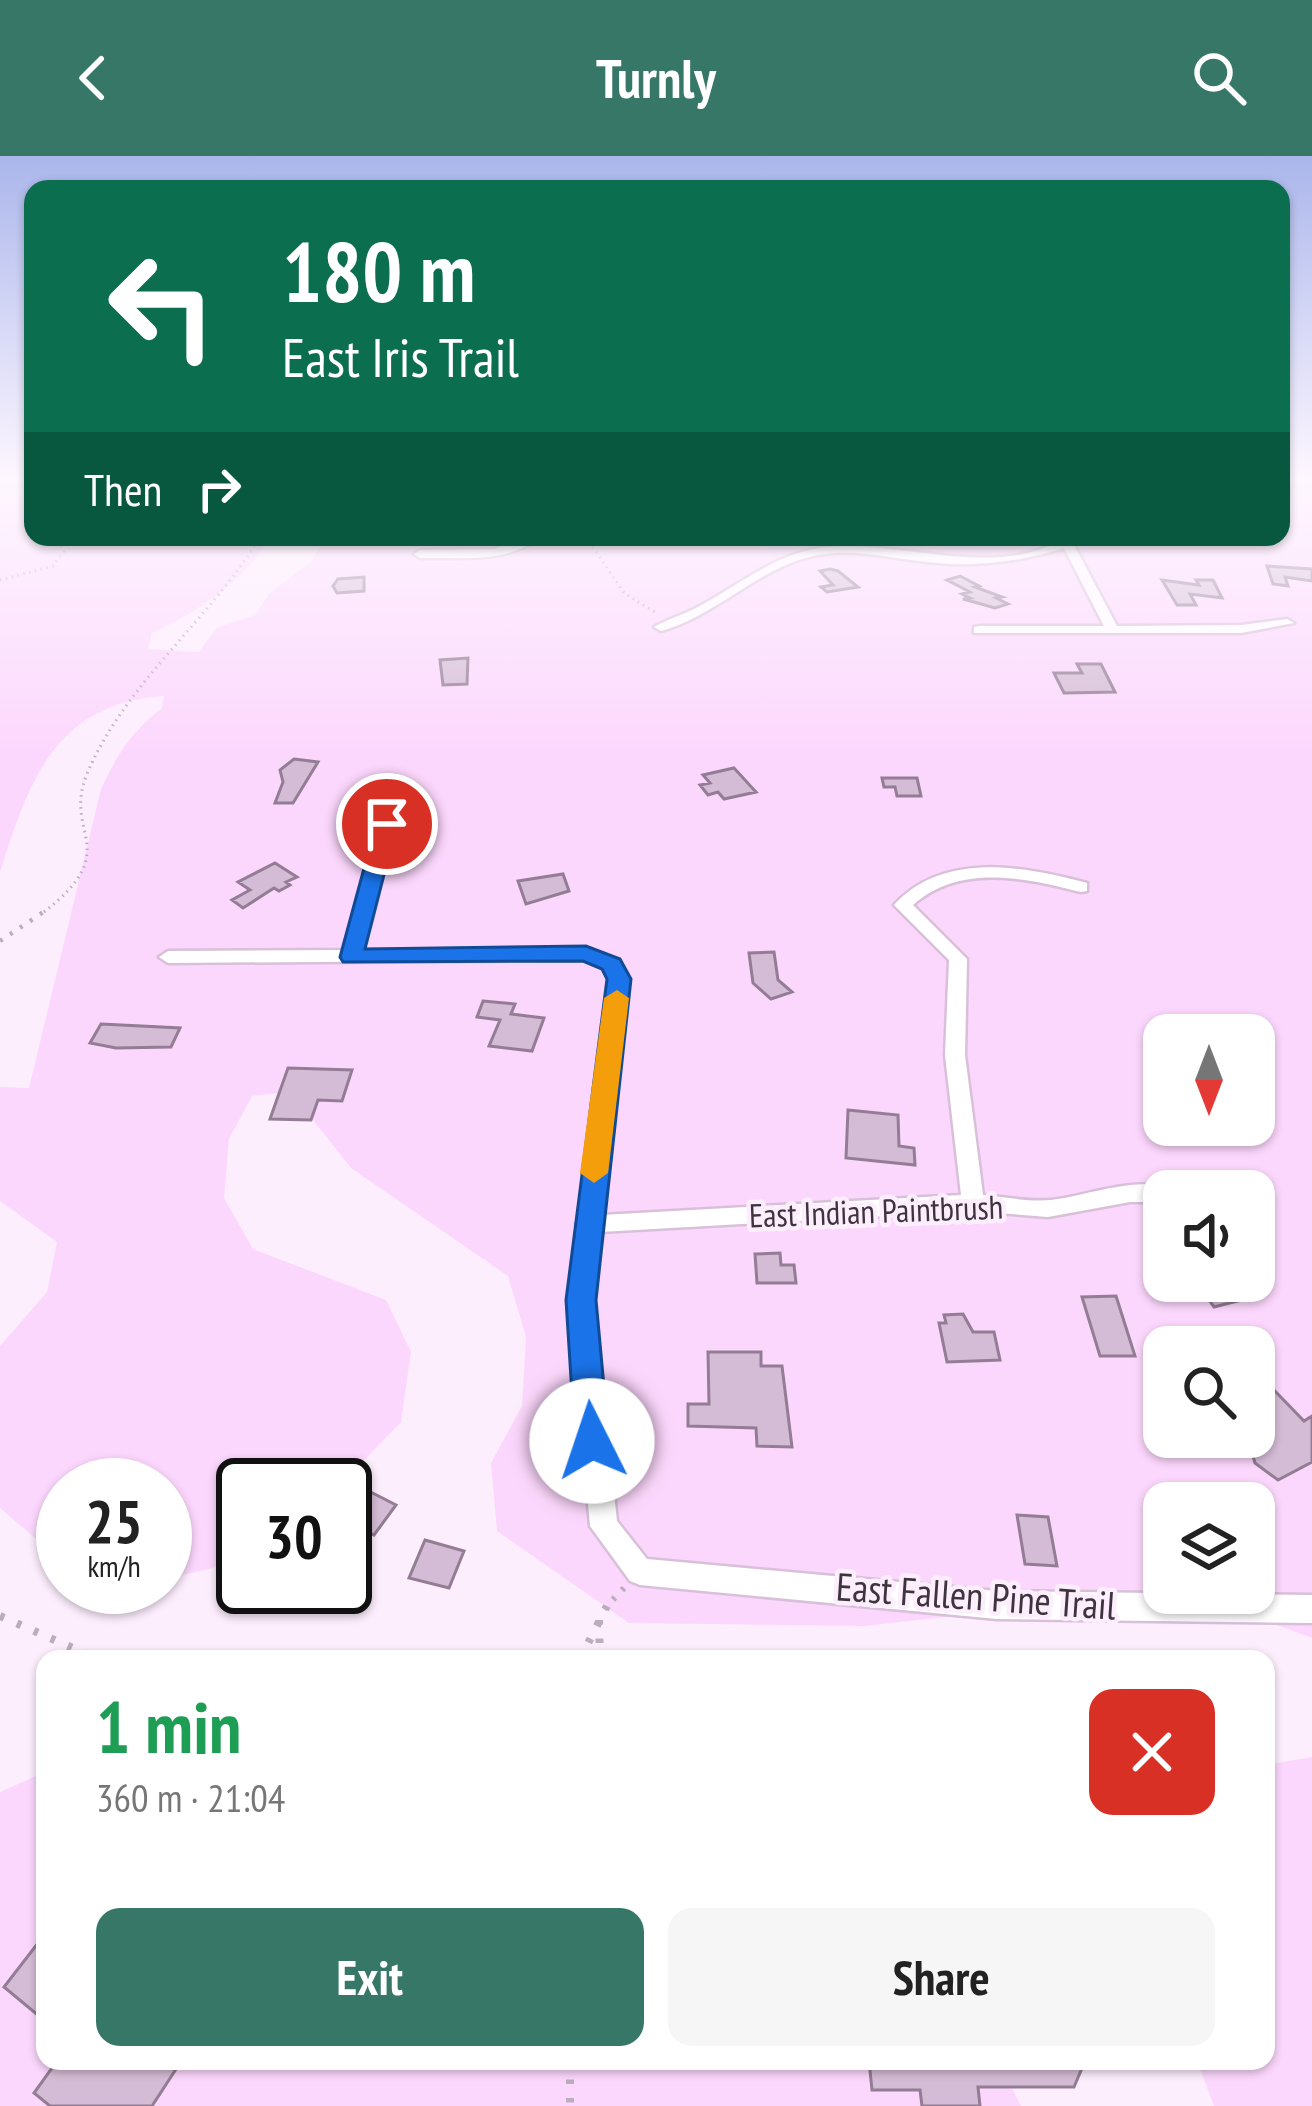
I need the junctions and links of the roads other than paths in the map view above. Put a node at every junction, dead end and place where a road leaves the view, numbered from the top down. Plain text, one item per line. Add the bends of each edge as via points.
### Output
1 (755, 573) edge
2 (1086, 573) edge
3 (1287, 623) dead end
4 (662, 627) dead end
5 (979, 630) dead end
6 (1113, 630) junction
7 (387, 824) dead end
8 (1081, 887) dead end
9 (168, 957) dead end
10 (352, 957) junction
11 (1143, 1194) edge
12 (973, 1203) junction
13 (587, 1224) junction
14 (1312, 1609) edge

1 - 4 street via 696,616
2 - 6 street
3 - 6 street
5 - 6 street
7 - 10 street
8 - 12 street via 1042,875 955,877 916,889 903,905 958,959 956,1055
9 - 10 street
10 - 13 street via 586,954 611,964 619,979
11 - 12 street, East Indian Paintbrush via 1048,1209
12 - 13 street, East Indian Paintbrush
13 - 14 street, East Fallen Pine Trail via 581,1300 604,1526 640,1572 997,1605

